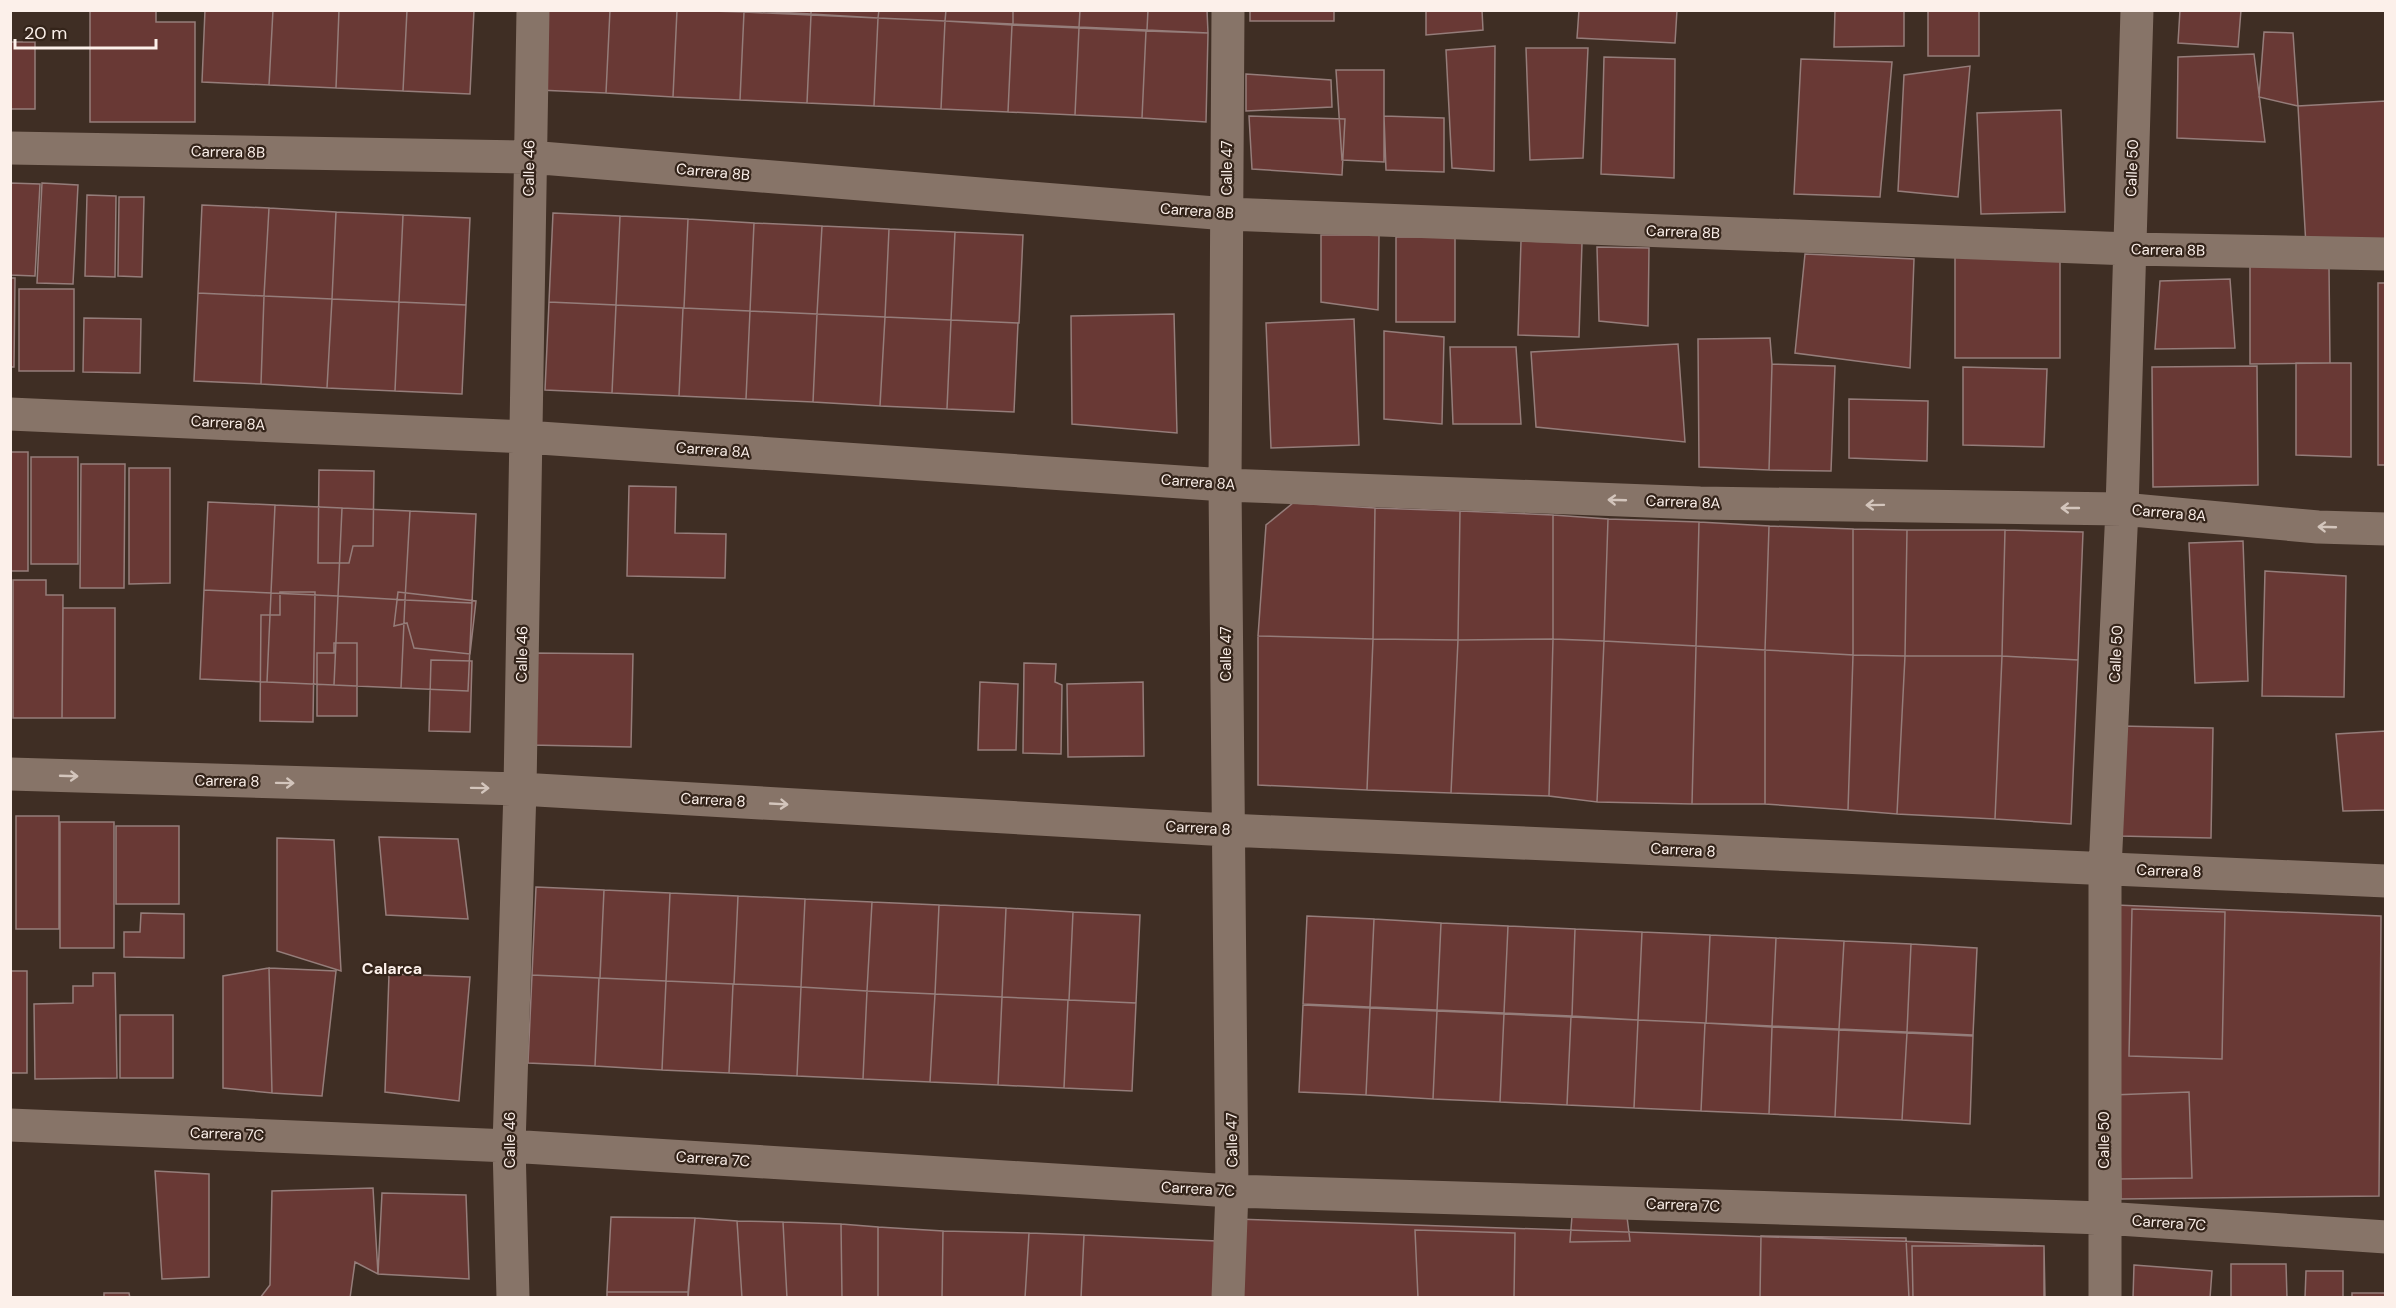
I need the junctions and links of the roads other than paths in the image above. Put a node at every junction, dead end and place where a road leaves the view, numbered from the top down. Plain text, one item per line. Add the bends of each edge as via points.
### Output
1 (533, 10) edge
2 (1228, 10) edge
3 (2137, 10) edge
4 (10, 148) edge
5 (529, 157) junction
6 (1227, 214) junction
7 (2130, 249) junction
8 (2385, 254) edge
9 (10, 414) edge
10 (525, 437) junction
11 (1225, 484) junction
12 (2122, 509) junction
13 (2385, 529) edge
14 (10, 774) edge
15 (520, 789) junction
16 (1228, 830) junction
17 (2105, 868) junction
18 (2385, 881) edge
19 (10, 1125) edge
20 (509, 1146) junction
21 (1232, 1191) junction
22 (2104, 1218) junction
23 (2385, 1237) edge
24 (513, 1298) edge
25 (1228, 1298) edge
26 (2105, 1298) edge

1 - 5 street, Calle 46
2 - 6 street, Calle 47
3 - 7 street, Calle 50
4 - 5 street, Carrera 8B
5 - 6 street, Carrera 8B
5 - 10 street, Calle 46
6 - 7 street, Carrera 8B
6 - 11 street, Calle 47
7 - 8 street, Carrera 8B
7 - 12 street, Calle 50
9 - 10 street, Carrera 8A
10 - 11 street, Carrera 8A
10 - 15 street, Calle 46
12 -> 11 street, Carrera 8A via 1700,503
11 - 16 street, Calle 47
13 -> 12 street, Carrera 8A via 2318,527
12 - 17 street, Calle 50
14 -> 15 street, Carrera 8
15 -> 16 street, Carrera 8
15 - 20 street, Calle 46
16 - 17 street, Carrera 8
16 - 21 street, Calle 47
17 - 18 street, Carrera 8
17 - 22 street, Calle 50
19 - 20 street, Carrera 7C
20 - 21 street, Carrera 7C
20 - 24 street, Calle 46
21 - 22 street, Carrera 7C
21 - 25 street, Calle 47
22 - 23 street, Carrera 7C
22 - 26 street, Calle 50

